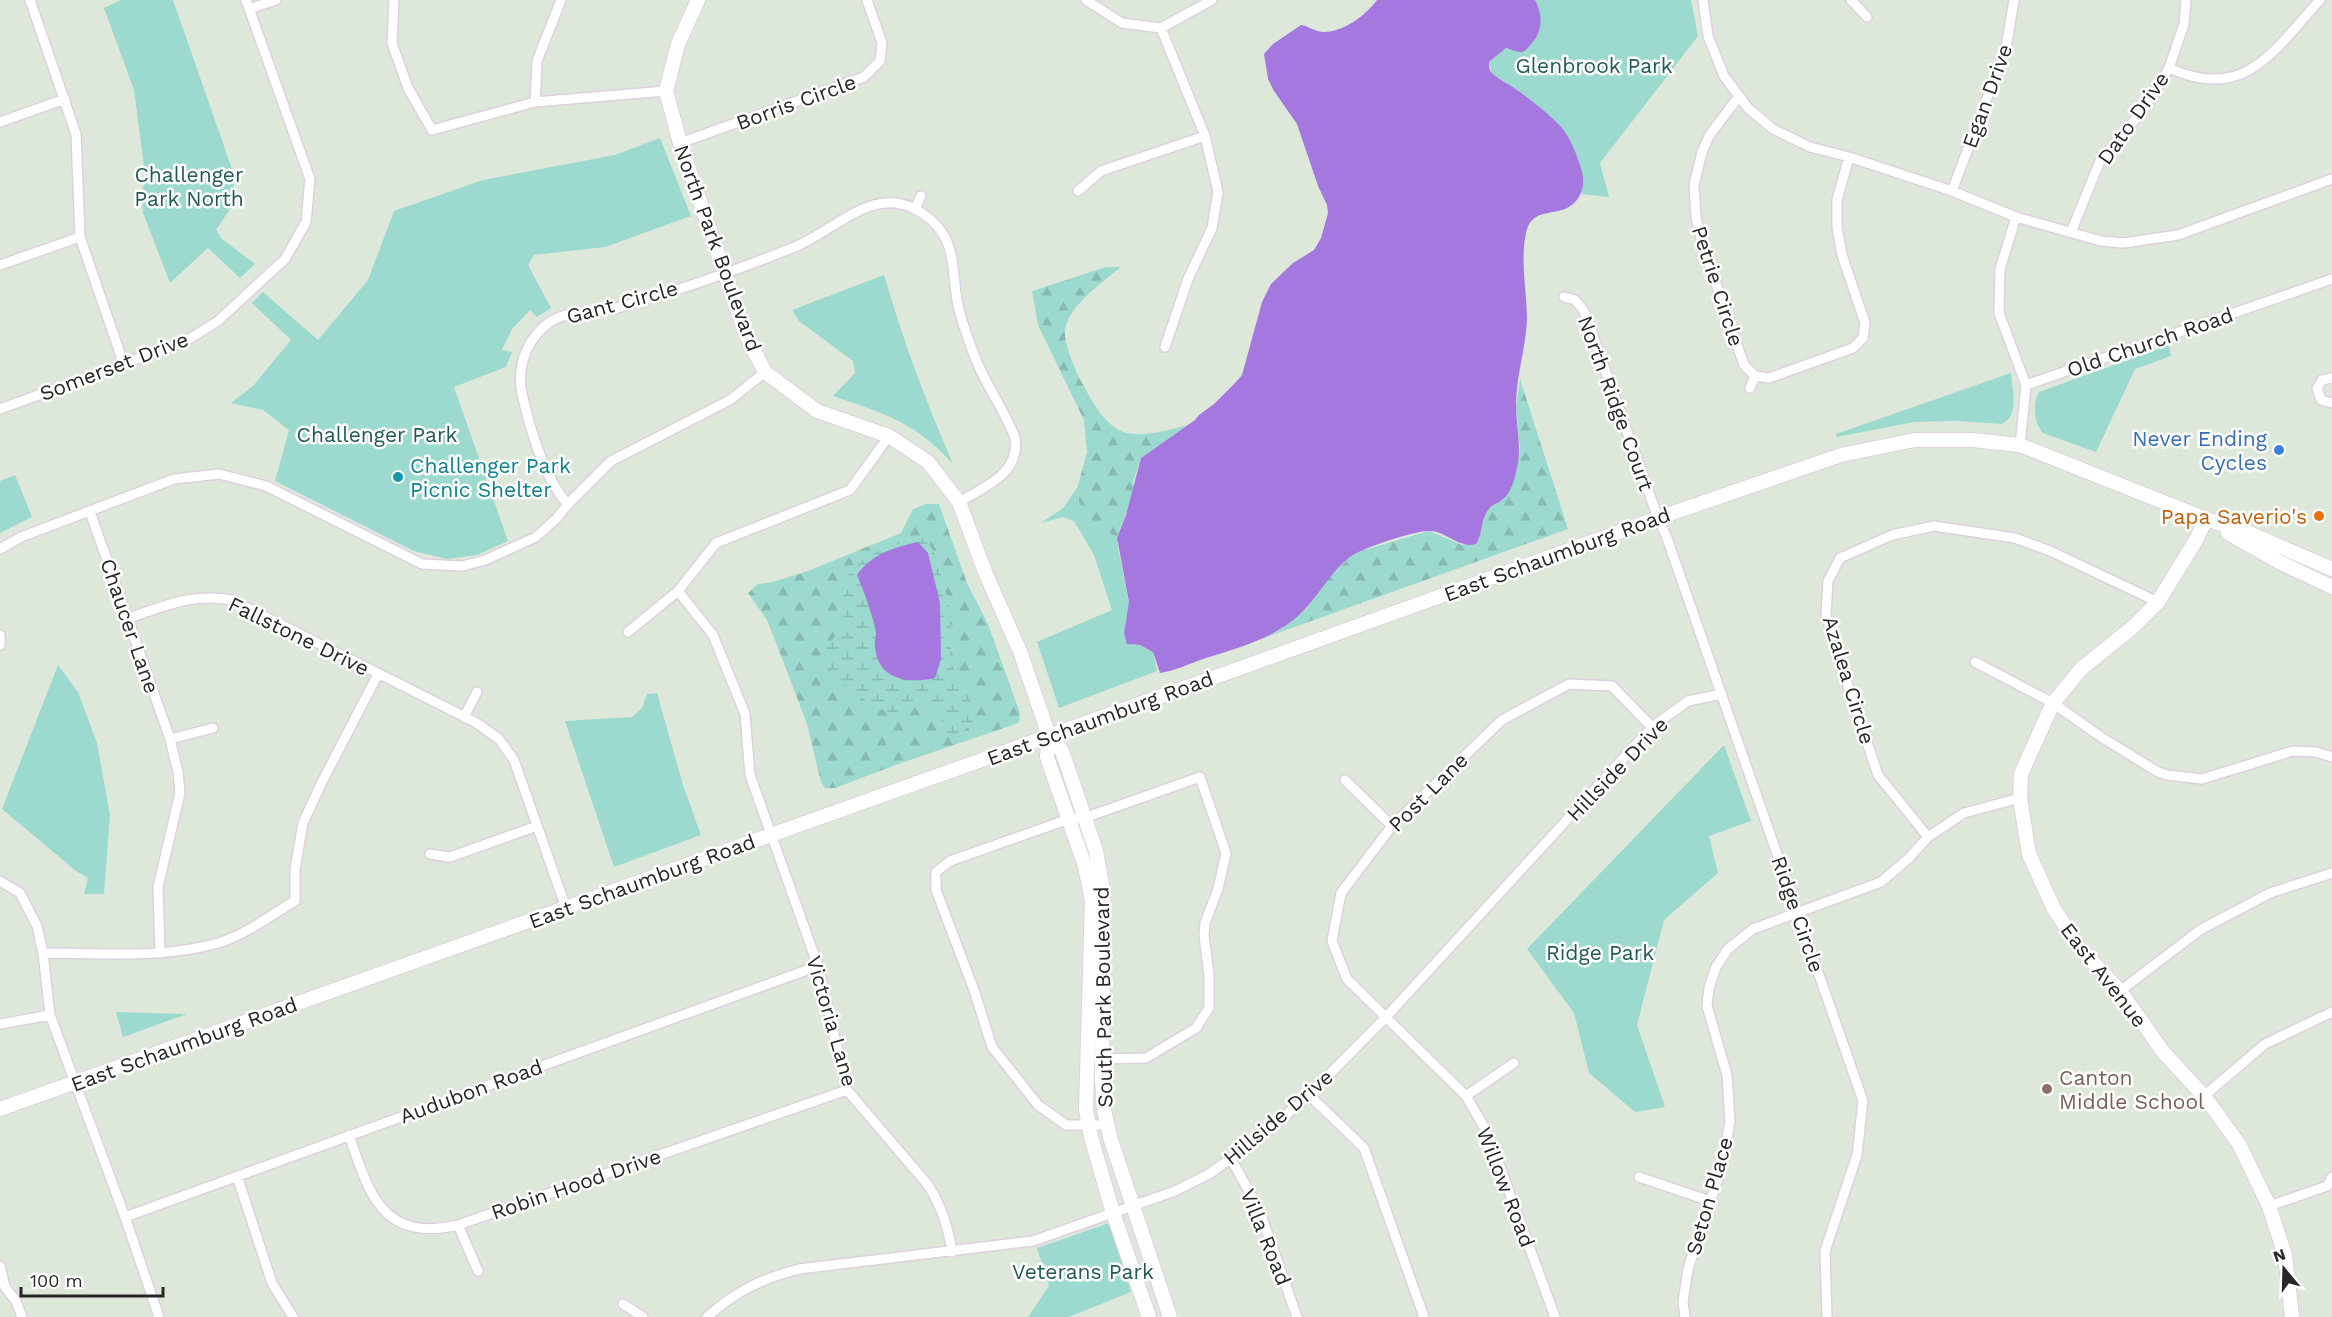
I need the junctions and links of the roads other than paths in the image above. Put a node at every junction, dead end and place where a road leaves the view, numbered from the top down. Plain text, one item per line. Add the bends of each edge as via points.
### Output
1 (30, 0) edge
2 (276, 0) edge
3 (394, 0) edge
4 (561, 0) edge
5 (698, 0) edge
6 (867, 0) edge
7 (1086, 0) edge
8 (1212, 0) edge
9 (1703, 0) edge
10 (1851, 0) edge
11 (2014, 0) edge
12 (2186, 0) edge
13 (2320, 0) edge
14 (248, 4) edge
15 (1867, 17) dead end
16 (1161, 28) junction
17 (2169, 68) junction
18 (666, 91) junction
19 (1739, 96) junction
20 (65, 99) junction
21 (536, 102) junction
22 (0, 122) edge
23 (1206, 136) junction
24 (680, 143) junction
25 (1849, 157) junction
26 (2332, 179) edge
27 (1078, 191) dead end
28 (1952, 191) junction
29 (921, 196) dead end
30 (915, 209) junction
31 (2016, 217) junction
32 (2071, 232) junction
33 (80, 237) junction
34 (0, 265) edge
35 (726, 272) junction
36 (2332, 279) edge
37 (1564, 297) dead end
38 (1863, 338) junction
39 (1874, 342) dead end
40 (1165, 346) dead end
41 (124, 365) junction
42 (765, 372) junction
43 (1755, 376) junction
44 (2332, 378) edge
45 (2026, 385) junction
46 (1750, 388) dead end
47 (2332, 403) edge
48 (0, 409) edge
49 (889, 436) junction
50 (2020, 445) junction
51 (959, 502) junction
52 (568, 504) junction
53 (90, 512) junction
54 (1658, 518) junction
55 (2206, 519) junction
56 (0, 549) edge
57 (2332, 569) edge
58 (2332, 587) edge
59 (678, 591) junction
60 (2158, 602) junction
61 (126, 619) junction
62 (628, 632) dead end
63 (0, 635) edge
64 (0, 645) edge
65 (1976, 662) dead end
66 (378, 674) junction
67 (477, 692) dead end
68 (1722, 694) junction
69 (2053, 703) junction
70 (464, 717) junction
71 (1652, 727) junction
72 (213, 728) dead end
73 (1049, 736) junction
74 (170, 739) junction
75 (2332, 757) edge
76 (1345, 780) dead end
77 (2019, 798) junction
78 (1084, 818) junction
79 (1069, 819) junction
80 (537, 826) junction
81 (1392, 826) junction
82 (770, 836) junction
83 (1928, 837) junction
84 (430, 854) dead end
85 (2332, 873) edge
86 (0, 881) edge
87 (566, 908) junction
88 (1797, 913) junction
89 (43, 953) junction
90 (160, 953) junction
91 (818, 966) junction
92 (2120, 991) junction
93 (2332, 1012) edge
94 (50, 1015) junction
95 (1386, 1017) junction
96 (0, 1024) edge
97 (1088, 1059) junction
98 (1103, 1059) junction
99 (1514, 1063) dead end
100 (75, 1083) junction
101 (847, 1090) junction
102 (1309, 1095) junction
103 (1466, 1096) junction
104 (2204, 1096) junction
105 (0, 1109) edge
106 (1107, 1125) junction
107 (1088, 1126) junction
108 (349, 1135) junction
109 (1231, 1159) junction
110 (237, 1176) junction
111 (1639, 1177) dead end
112 (2332, 1177) edge
113 (1710, 1201) junction
114 (1132, 1206) junction
115 (2269, 1206) junction
116 (1113, 1213) junction
117 (125, 1217) junction
118 (458, 1225) junction
119 (952, 1252) junction
120 (0, 1266) edge
121 (478, 1271) dead end
122 (623, 1304) dead end
123 (22, 1317) edge
124 (159, 1317) edge
125 (293, 1317) edge
126 (643, 1317) edge
127 (707, 1317) edge
128 (1149, 1317) edge
129 (1170, 1317) edge
130 (1297, 1317) edge
131 (1424, 1317) edge
132 (1555, 1317) edge
133 (1685, 1317) edge
134 (1827, 1317) edge
135 (2292, 1317) edge

1 - 20 street
2 - 14 street
3 - 21 street via 392,43 408,88 432,130
4 - 21 street via 537,61
5 - 18 street, North Park Boulevard via 678,44
6 - 24 street, Borris Circle via 882,43 880,61 864,77
7 - 16 street via 1122,23
8 - 16 street
9 - 19 street via 1704,20 1714,54
10 - 15 street
11 - 28 street, Egan Drive via 2006,48
12 - 17 street, Dato Drive via 2181,33
13 - 17 street via 2266,58 2243,75 2206,80
14 - 41 street, Somerset Drive via 310,178 306,222 285,259 218,321 186,341
16 - 23 street
17 - 32 street, Dato Drive via 2144,109 2100,161
18 - 21 street
18 - 24 street, North Park Boulevard
19 - 25 street via 1773,129 1810,147
19 - 43 street, Petrie Circle via 1702,152 1694,185 1695,206 1702,243 1744,365
20 - 22 street
20 - 33 street via 76,134
23 - 27 street via 1101,171
23 - 40 street via 1218,192 1212,228 1188,279
24 - 35 street, North Park Boulevard
25 - 28 street
25 - 38 street via 1837,200 1837,227 1842,255 1865,323
26 - 32 street via 2178,235 2123,243
28 - 31 street
29 - 30 street
30 - 35 street, Gant Circle via 869,205 799,245
30 - 51 street, Gant Circle via 937,224 944,235 957,302 974,355 1009,422 1017,447 1008,470
31 - 32 street
31 - 45 street via 2000,268 1999,313
33 - 34 street
33 - 41 street
35 - 42 street, North Park Boulevard via 746,335
35 - 52 street, Gant Circle via 618,308 562,317 550,322 530,342 519,377 522,396 548,476
36 - 45 street, Old Church Road
37 - 54 street, North Ridge Court via 1575,300 1584,311
38 - 39 street
38 - 43 street via 1853,348 1769,378
41 - 48 street, Somerset Drive
42 - 49 street, North Park Boulevard via 817,411
42 - 52 street via 730,400 611,461
43 - 46 street
44 - 47 street via 2322,380 2317,389 2321,400
45 - 50 street
49 - 51 street, North Park Boulevard via 928,462
49 - 59 street via 850,490 716,543
50 - 54 street, East Schaumburg Road via 1915,440 1840,455
50 - 55 street, East Schaumburg Road
51 - 73 street, North Park Boulevard via 1021,654
52 - 53 street via 536,537 463,566 422,564 266,486 219,474 174,479
53 - 56 street via 21,537
53 - 61 street, Chaucer Lane
54 - 68 street, Ridge Circle
54 - 73 street, East Schaumburg Road
55 - 57 street
55 - 58 street via 2279,562
55 - 60 street, East Avenue
59 - 62 street
59 - 82 street, Victoria Lane via 713,636 745,714 750,775
60 - 69 street, East Avenue via 2082,668
60 - 83 street, Azalea Circle via 2015,538 1934,526 1892,535 1840,558 1828,581 1826,615 1842,668 1878,776
61 - 66 street, Fallstone Drive via 194,598 232,600
61 - 74 street, Chaucer Lane
63 - 64 street
65 - 69 street
66 - 70 street, Fallstone Drive
66 - 90 street via 303,823 295,869 295,901 219,943
67 - 70 street
68 - 71 street, Hillside Drive via 1688,701
68 - 88 street, Ridge Circle
69 - 75 street via 2101,737 2168,775 2202,779 2293,751
69 - 77 street, East Avenue via 2021,774
70 - 80 street, Fallstone Drive via 499,740 514,760
71 - 81 street, Post Lane via 1612,687 1569,684 1502,720
71 - 95 street, Hillside Drive
72 - 74 street
73 - 78 street, South Park Boulevard via 1062,751
73 - 79 street, South Park Boulevard via 1047,757
73 - 82 street, East Schaumburg Road
74 - 90 street, Chaucer Lane via 180,793 158,887
76 - 81 street
77 - 83 street, Seton Place via 1964,813
77 - 92 street, East Avenue via 2029,854 2054,909 2078,946
78 - 79 street
78 - 98 street, South Park Boulevard via 1099,862 1104,898
78 - 98 street via 1200,777 1226,853 1205,923 1209,1008 1196,1028 1146,1058
79 - 97 street, South Park Boulevard via 1088,873 1092,900
79 - 107 street via 950,861 936,872 936,890 992,1047 1038,1105 1066,1125
80 - 84 street via 450,857
80 - 87 street, Fallstone Drive
81 - 95 street, Post Lane via 1341,893 1332,941 1347,979
82 - 87 street, East Schaumburg Road
82 - 91 street, Victoria Lane
83 - 88 street, Seton Place via 1881,882
85 - 92 street via 2270,893 2200,930
86 - 89 street via 20,893 37,926
87 - 100 street, East Schaumburg Road
88 - 113 street, Seton Place via 1739,938 1716,967 1709,988 1707,1005 1727,1075 1730,1121 1723,1163
88 - 134 street, Ridge Circle via 1863,1101 1857,1155 1825,1251
89 - 90 street
89 - 94 street
91 - 101 street, Victoria Lane
91 - 108 street, Audubon Road
92 - 104 street, East Avenue via 2164,1053
93 - 104 street via 2265,1044
94 - 96 street
94 - 100 street
95 - 102 street, Hillside Drive
95 - 103 street, Willow Road
97 - 98 street
97 - 107 street, South Park Boulevard
98 - 106 street, South Park Boulevard
99 - 103 street
100 - 105 street, East Schaumburg Road
100 - 117 street
101 - 118 street, Robin Hood Drive
101 - 119 street, Victoria Lane via 928,1185 946,1220
102 - 109 street, Hillside Drive
102 - 131 street via 1364,1148
103 - 132 street, Willow Road via 1488,1134
104 - 115 street, East Avenue via 2239,1144
106 - 107 street
106 - 114 street, South Park Boulevard
107 - 116 street, South Park Boulevard
108 - 110 street, Audubon Road
108 - 118 street, Robin Hood Drive via 369,1191 385,1211 422,1229
109 - 114 street, Hillside Drive via 1174,1191
109 - 130 street, Villa Road via 1259,1209
110 - 117 street, Audubon Road
110 - 125 street via 272,1283
111 - 113 street
112 - 115 street via 2327,1186
113 - 133 street, Seton Place via 1688,1269
114 - 116 street, Hillside Drive
114 - 129 street, South Park Boulevard
115 - 135 street, East Avenue via 2285,1255
116 - 119 street, Hillside Drive via 1033,1241
116 - 128 street, South Park Boulevard
117 - 124 street
118 - 121 street
119 - 127 street, Hillside Drive via 799,1269 767,1277 742,1290
120 - 123 street via 5,1287
122 - 126 street

